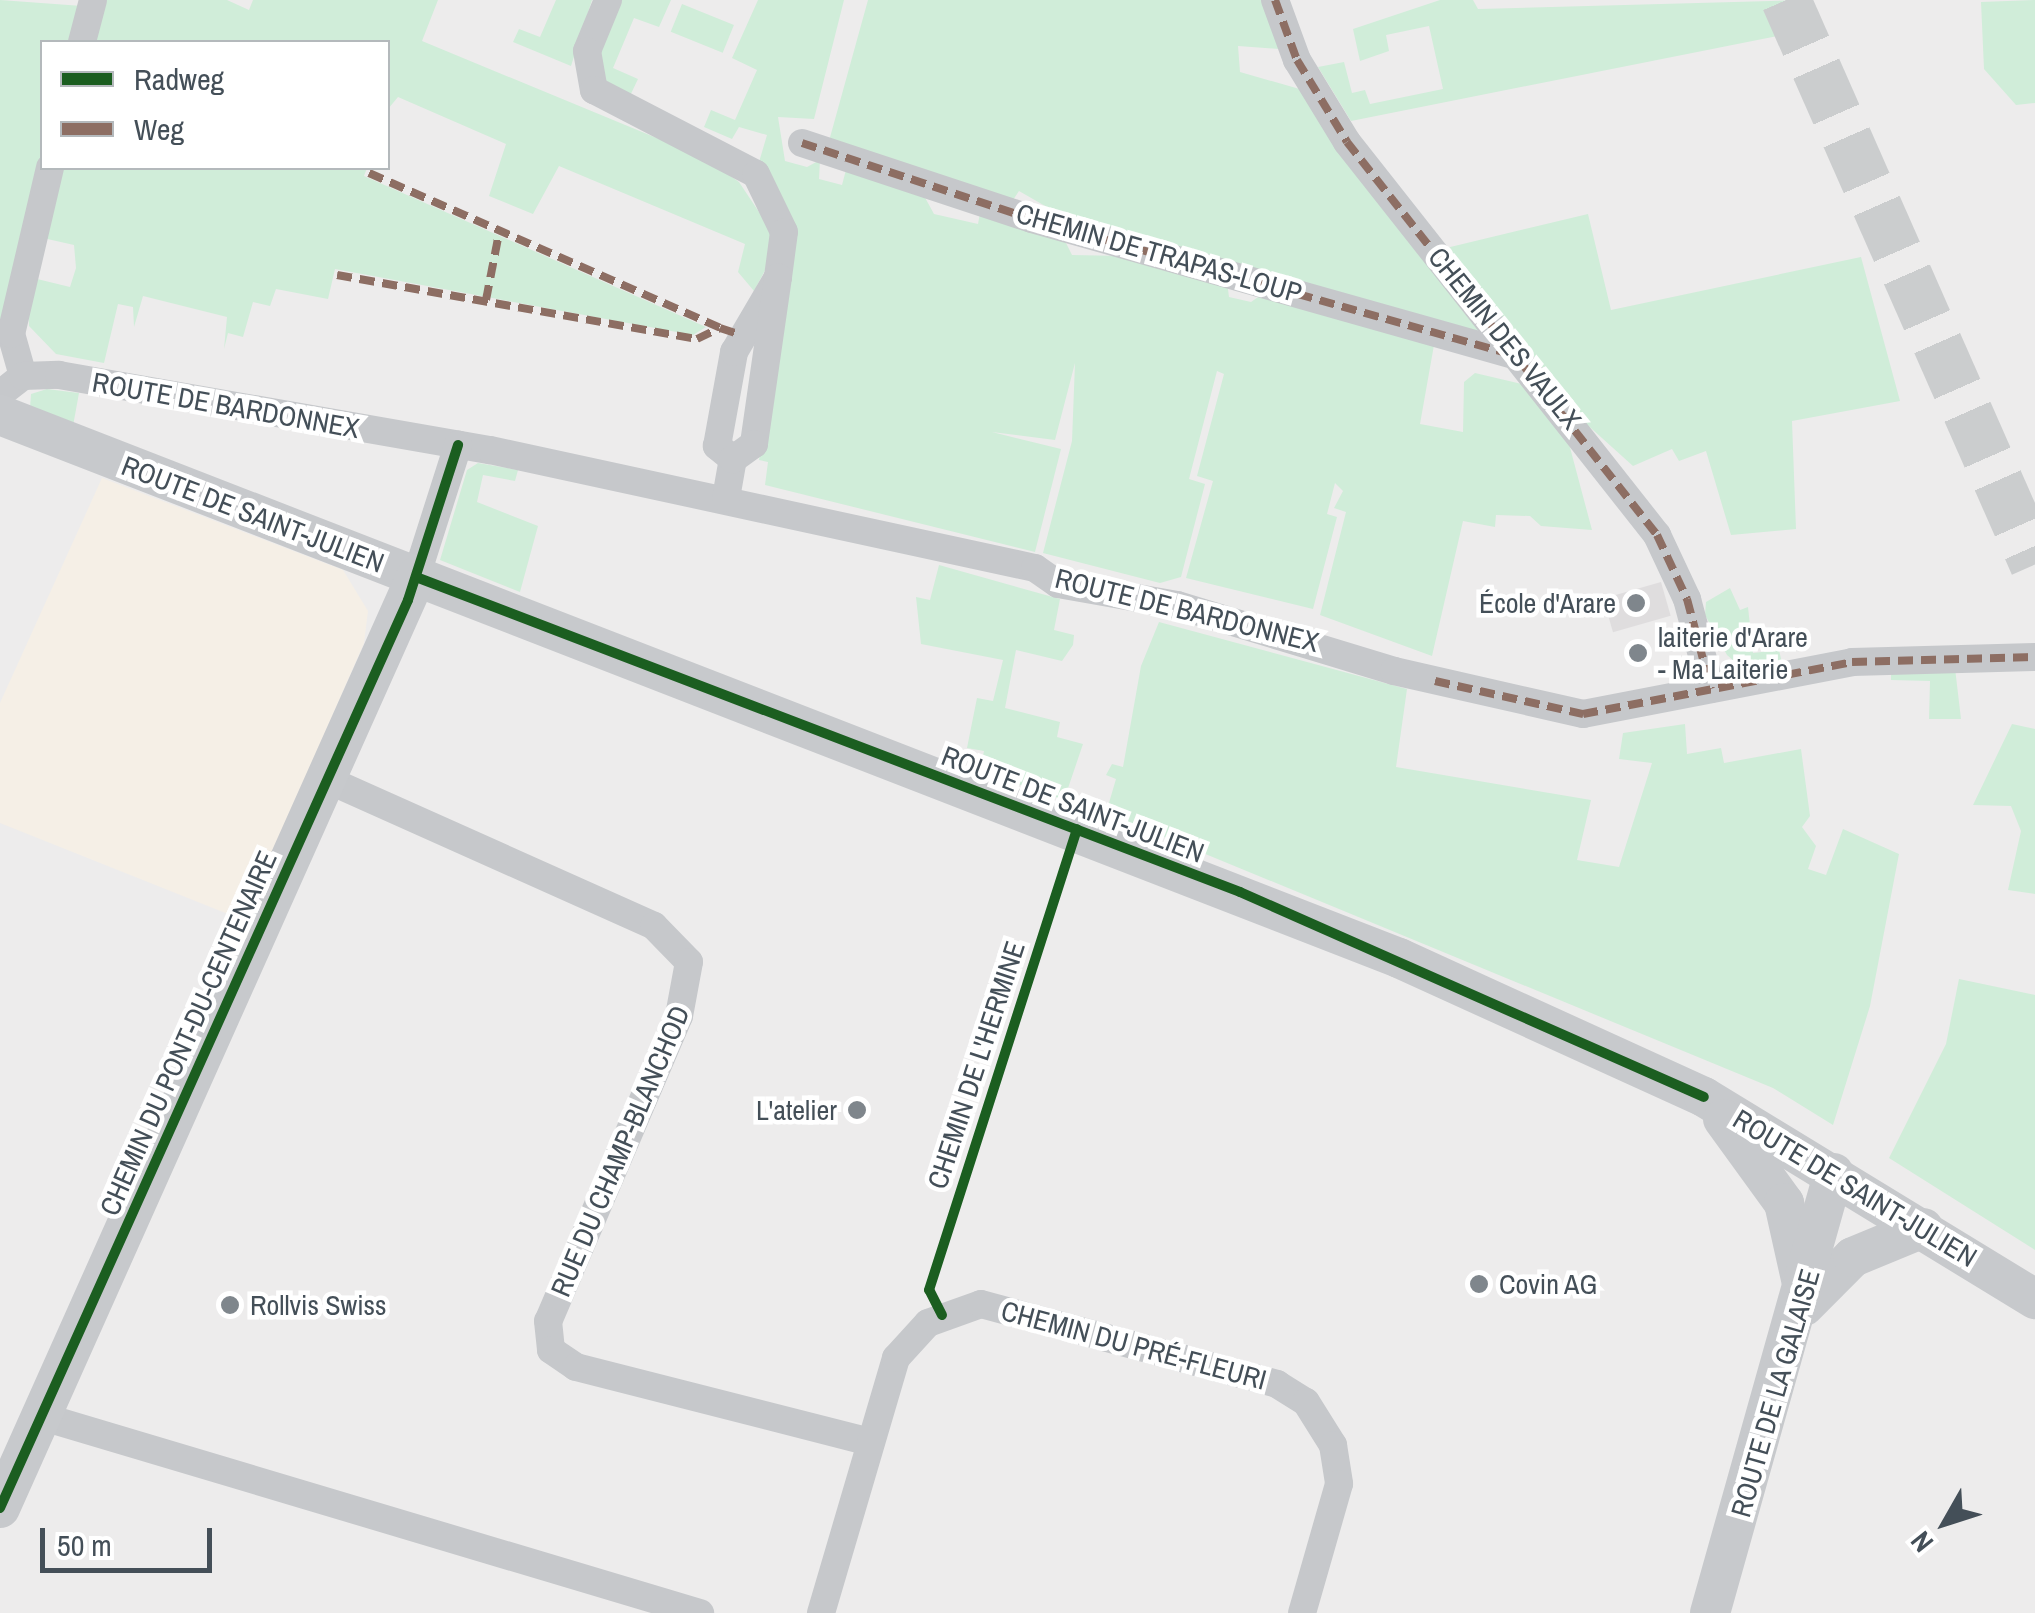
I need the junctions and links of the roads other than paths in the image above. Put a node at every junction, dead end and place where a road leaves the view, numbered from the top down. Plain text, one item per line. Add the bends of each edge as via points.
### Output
1 (94, 0) edge
2 (608, 0) edge
3 (1275, 0) edge
4 (83, 40) edge
5 (802, 142) dead end
6 (50, 170) edge
7 (1518, 356) junction
8 (24, 376) junction
9 (0, 394) edge
10 (0, 415) edge
11 (458, 445) junction
12 (726, 498) junction
13 (346, 550) junction
14 (416, 577) junction
15 (2035, 657) edge
16 (382, 659) junction
17 (1712, 689) junction
18 (328, 780) junction
19 (1704, 1097) junction
20 (1834, 1172) junction
21 (1923, 1228) junction
22 (2035, 1298) edge
23 (1803, 1307) junction
24 (40, 1416) junction
25 (872, 1442) junction
26 (0, 1508) edge
27 (700, 1613) edge
28 (822, 1613) edge
29 (1302, 1613) edge
30 (1710, 1613) edge

1 - 4 street
2 - 12 street via 587,52 594,90 756,174 784,232 754,444 725,452
3 - 7 street, CHEMIN DES VAULX via 1297,60 1347,142
5 - 7 street, CHEMIN DE TRAPAS-LOUP via 1032,219
6 - 8 street via 11,334
7 - 17 street, CHEMIN DES VAULX via 1657,535 1688,599
8 - 9 street
8 - 11 street, ROUTE DE BARDONNEX
10 - 13 main road, ROUTE DE SAINT-JULIEN
11 - 12 street, ROUTE DE BARDONNEX
11 - 14 street
12 - 17 street, ROUTE DE BARDONNEX via 1036,568 1058,584 1153,607 1177,604 1536,707 1628,710
13 - 14 main road, ROUTE DE SAINT-JULIEN
13 - 16 main road, CHEMIN DU PONT-DU-CENTENAIRE via 377,595
14 - 16 main road, CHEMIN DU PONT-DU-CENTENAIRE
14 - 19 main road, ROUTE DE SAINT-JULIEN via 1224,885
15 - 17 street, ROUTE DE BARDONNEX via 1852,662
16 - 18 main road, CHEMIN DU PONT-DU-CENTENAIRE
18 - 24 main road, CHEMIN DU PONT-DU-CENTENAIRE
18 - 25 street, RUE DU CHAMP-BLANCHOD via 654,926 689,962 679,1016 548,1321 551,1350 576,1367
19 - 20 main road, ROUTE DE SAINT-JULIEN
19 - 23 main road via 1784,1203
20 - 21 main road, ROUTE DE SAINT-JULIEN
20 - 23 main road, ROUTE DE LA GALAISE
21 - 22 main road, ROUTE DE SAINT-JULIEN
21 - 23 main road via 1854,1257
23 - 30 main road, ROUTE DE LA GALAISE
24 - 26 main road, CHEMIN DU PONT-DU-CENTENAIRE
24 - 27 street
25 - 28 street, CHEMIN DU PRÉ-FLEURI
25 - 29 street, CHEMIN DU PRÉ-FLEURI via 906,1344 966,1306 1028,1312 1278,1384 1315,1412 1339,1471

